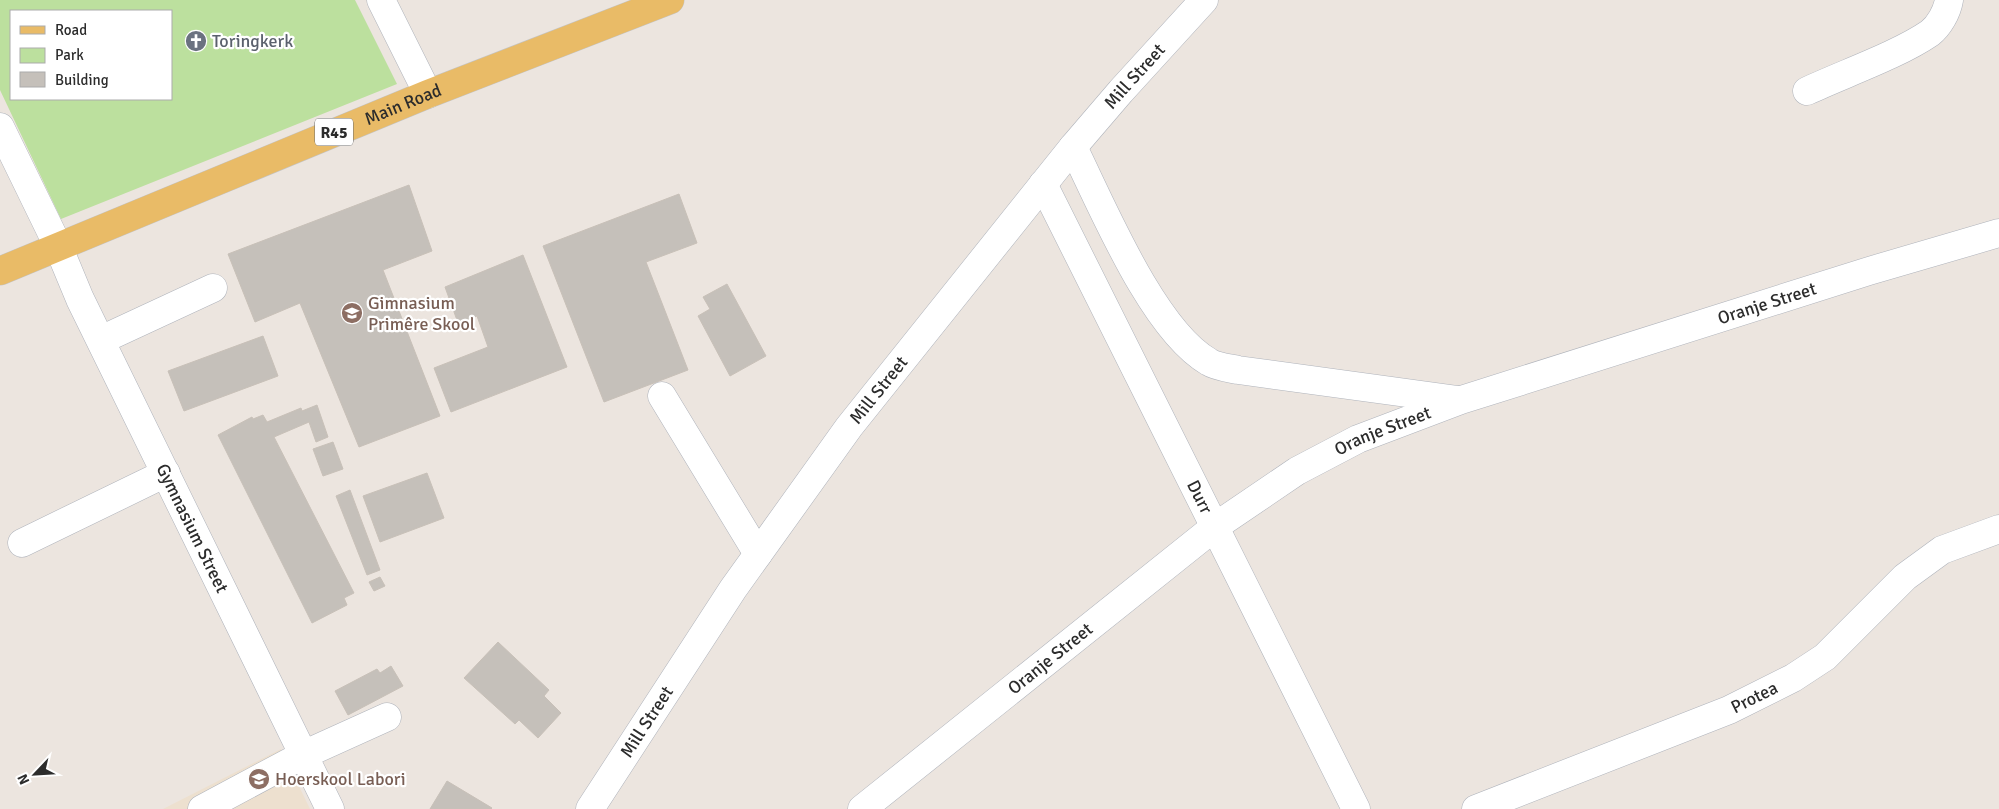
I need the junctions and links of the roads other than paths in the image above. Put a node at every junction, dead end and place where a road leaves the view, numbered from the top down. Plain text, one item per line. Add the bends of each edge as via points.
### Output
1 (381, 0) edge
2 (670, 0) edge
3 (1204, 0) edge
4 (1949, 0) edge
5 (1807, 91) dead end
6 (428, 94) junction
7 (0, 127) edge
8 (1073, 148) junction
9 (1043, 184) junction
10 (1999, 233) edge
11 (58, 246) junction
12 (0, 271) edge
13 (213, 288) dead end
14 (101, 340) junction
15 (662, 396) dead end
16 (1461, 400) junction
17 (166, 473) junction
18 (1216, 526) junction
19 (1999, 529) edge
20 (22, 543) dead end
21 (758, 554) junction
22 (386, 717) dead end
23 (303, 755) junction
24 (202, 809) edge
25 (330, 809) edge
26 (590, 809) edge
27 (862, 809) edge
28 (1356, 809) edge
29 (1476, 809) edge

1 - 6 street
2 - 6 main road, Main Road / R45
3 - 8 street, Mill Street
4 - 5 street via 1941,20 1930,32
6 - 11 main road, Main Road / R45
7 - 11 street, Gymnasium Street
8 - 9 street, Mill Street
8 - 16 street via 1142,284 1185,342 1210,362 1238,370
9 - 18 street, Durr
9 - 21 street, Mill Street via 849,427
10 - 16 street, Oranje Street
11 - 12 main road, Main Road / R45
11 - 14 street, Gymnasium Street
13 - 14 street
14 - 17 street, Gymnasium Street
15 - 21 street
16 - 18 street, Oranje Street via 1358,439 1297,471
17 - 20 street
17 - 23 street, Gymnasium Street
18 - 27 street, Oranje Street
18 - 28 street, Durr
19 - 29 street, Protea via 1942,550 1905,577 1825,657 1793,678 1730,710
21 - 26 street, Mill Street
22 - 23 street
23 - 24 street
23 - 25 street, Gymnasium Street

